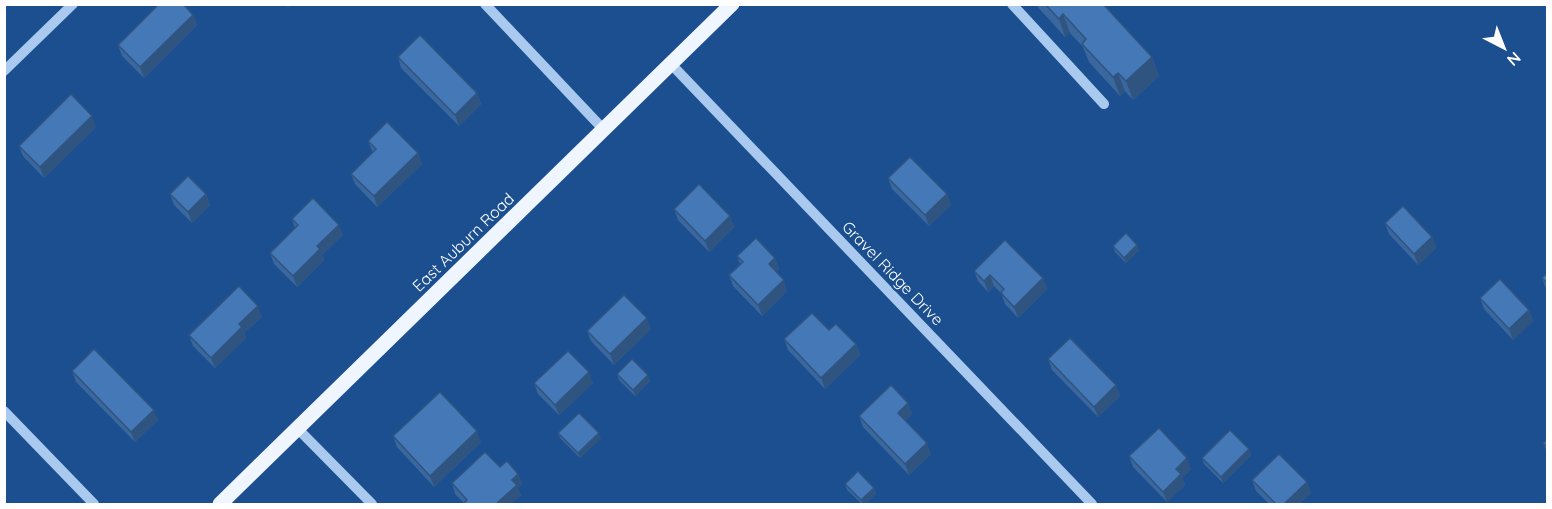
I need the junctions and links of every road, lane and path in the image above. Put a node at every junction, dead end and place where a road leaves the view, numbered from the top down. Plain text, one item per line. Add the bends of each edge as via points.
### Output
1 (73, 4) edge
2 (485, 4) edge
3 (732, 4) edge
4 (1012, 4) edge
5 (671, 64) junction
6 (4, 71) edge
7 (1104, 104) dead end
8 (604, 130) junction
9 (4, 411) edge
10 (298, 429) junction
11 (94, 504) edge
12 (220, 504) edge
13 (372, 504) edge
14 (1092, 504) edge

1 - 6 street
2 - 8 street
3 - 5 main road, East Auburn Road
4 - 7 street
5 - 8 main road, East Auburn Road
5 - 14 street, Gravel Ridge Drive
8 - 10 main road, East Auburn Road
9 - 11 street
10 - 12 main road, East Auburn Road
10 - 13 street

